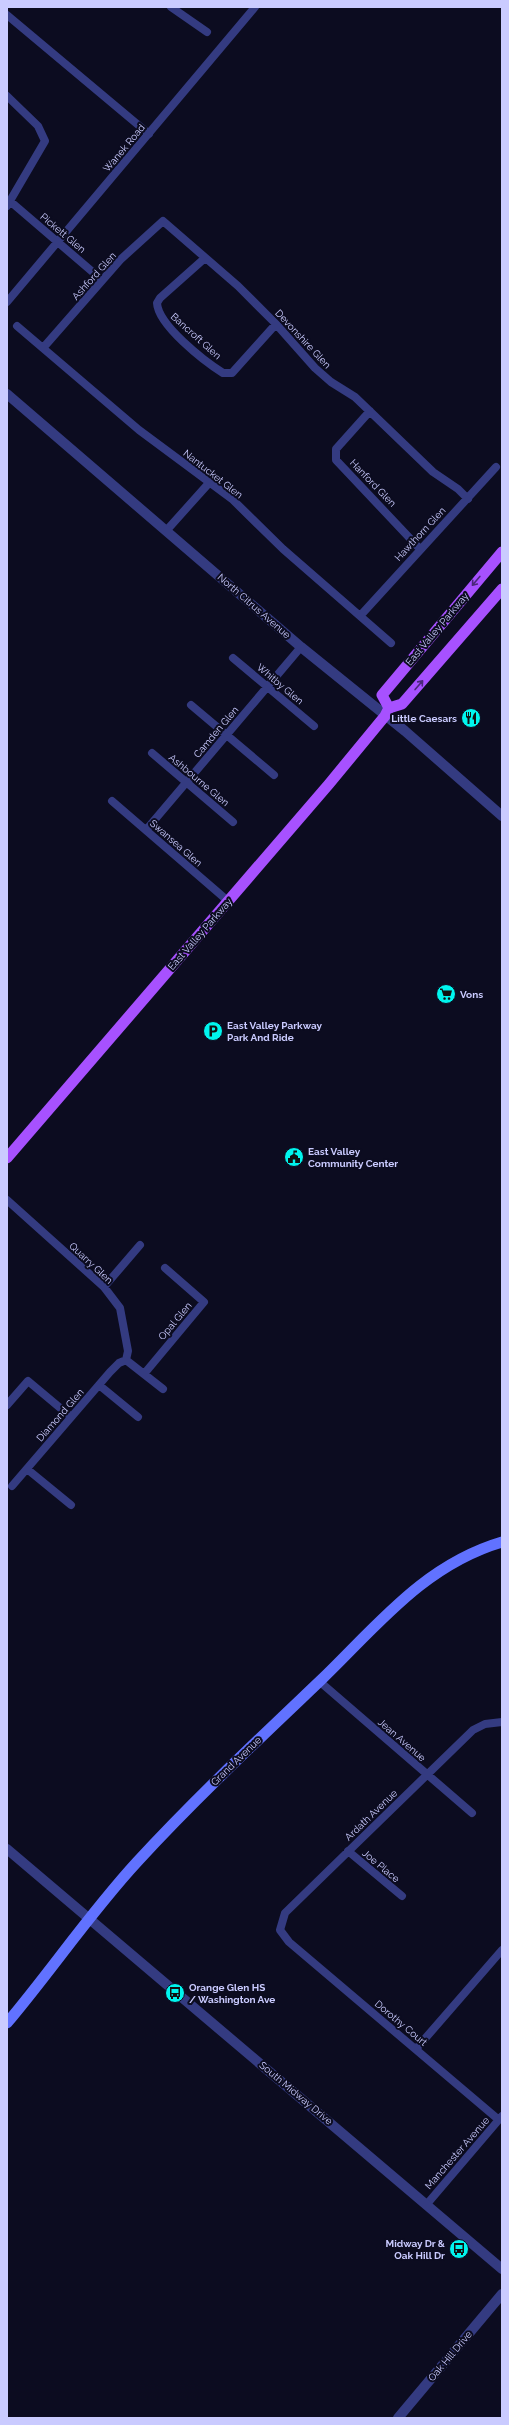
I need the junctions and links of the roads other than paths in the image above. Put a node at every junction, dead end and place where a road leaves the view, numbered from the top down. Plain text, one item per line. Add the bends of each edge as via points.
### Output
1 (171, 7) edge
2 (255, 7) edge
3 (7, 15) edge
4 (207, 32) dead end
5 (7, 96) edge
6 (149, 134) junction
7 (9, 204) edge
8 (163, 221) joint
9 (57, 242) junction
10 (205, 258) junction
11 (102, 280) junction
12 (7, 302) edge
13 (276, 324) junction
14 (17, 326) dead end
15 (44, 348) junction
16 (7, 394) edge
17 (370, 411) junction
18 (496, 467) dead end
19 (209, 483) junction
20 (468, 499) junction
21 (166, 531) junction
22 (420, 549) junction
23 (502, 552) edge
24 (502, 589) edge
25 (360, 616) junction
26 (392, 643) dead end
27 (301, 647) junction
28 (233, 658) dead end
29 (267, 686) junction
30 (191, 705) dead end
31 (387, 712) junction
32 (314, 726) dead end
33 (227, 735) junction
34 (152, 753) dead end
35 (274, 775) dead end
36 (186, 782) junction
37 (112, 801) dead end
38 (502, 816) edge
39 (233, 822) dead end
40 (146, 830) junction
41 (228, 901) junction
42 (7, 1158) edge
43 (7, 1200) edge
44 (140, 1245) dead end
45 (165, 1268) dead end
46 (104, 1287) junction
47 (126, 1360) junction
48 (144, 1374) junction
49 (99, 1385) junction
50 (163, 1389) dead end
51 (7, 1406) edge
52 (71, 1417) junction
53 (138, 1417) dead end
54 (27, 1469) junction
55 (12, 1486) dead end
56 (71, 1505) dead end
57 (502, 1542) edge
58 (319, 1681) junction
59 (502, 1722) edge
60 (427, 1775) junction
61 (472, 1813) dead end
62 (7, 1849) edge
63 (348, 1851) junction
64 (402, 1896) dead end
65 (89, 1918) junction
66 (289, 1942) joint
67 (502, 1950) edge
68 (7, 2023) edge
69 (416, 2049) junction
70 (501, 2118) edge
71 (427, 2204) junction
72 (502, 2269) edge
73 (502, 2294) edge
74 (398, 2418) edge

1 - 4 street
2 - 6 street, Wanek Road
3 - 6 street
5 - 7 street via 38,126 45,141
6 - 9 street, Wanek Road
7 - 9 street, Pickett Glen
8 - 10 street, Devonshire Glen
8 - 11 street, Ashford Glen
9 - 11 street, Pickett Glen
9 - 12 street, Wanek Road
10 - 13 street, Devonshire Glen
10 - 13 street, Bancroft Glen via 157,303 162,319 186,343 223,373 232,373
11 - 15 street, Ashford Glen
13 - 17 street, Devonshire Glen via 315,368
14 - 15 street, Nantucket Glen
15 - 19 street, Nantucket Glen via 139,430
16 - 21 street, North Citrus Avenue
17 - 20 street, Devonshire Glen via 433,472
17 - 22 street, Hanford Glen via 336,450 336,460
18 - 20 street, Hawthorn Glen
19 - 21 street
19 - 25 street, Nantucket Glen via 232,499 283,550
20 - 22 street, Hawthorn Glen
21 - 27 street, North Citrus Avenue
22 - 25 street, Hawthorn Glen
23 -> 31 main road, East Valley Parkway via 382,695
31 -> 24 main road, East Valley Parkway via 402,704
25 - 26 street, Nantucket Glen
27 - 29 street, Camden Glen
27 - 31 street, North Citrus Avenue
28 - 29 street, Whitby Glen
29 - 32 street, Whitby Glen
29 - 33 street, Camden Glen
30 - 33 street
31 - 38 street, North Citrus Avenue via 405,731
31 - 41 main road, East Valley Parkway
33 - 35 street
33 - 36 street, Camden Glen
34 - 36 street, Ashbourne Glen
36 - 39 street, Ashbourne Glen
36 - 40 street, Camden Glen
37 - 40 street, Swansea Glen
40 - 41 street, Swansea Glen
41 - 42 main road, East Valley Parkway
43 - 46 street, Quarry Glen
44 - 46 street
45 - 48 street, Opal Glen via 204,1302
46 - 47 street, Quarry Glen via 120,1308 128,1350
47 - 48 street
47 - 49 street, Diamond Glen via 119,1362
48 - 50 street
49 - 52 street, Diamond Glen
49 - 53 street
51 - 52 street via 28,1381
52 - 54 street, Diamond Glen
54 - 55 street, Diamond Glen
54 - 56 street
57 - 58 main road, Grand Avenue via 450,1563 409,1594
58 - 60 street, Jean Avenue
58 - 65 main road, Grand Avenue via 205,1790 136,1863
59 - 60 street, Ardath Avenue via 485,1724 473,1730
60 - 61 street, Jean Avenue
60 - 63 street, Ardath Avenue
62 - 65 street, South Midway Drive
63 - 64 street, Joe Place
63 - 66 street, Ardath Avenue via 285,1913 280,1930
65 - 68 main road, Grand Avenue
65 - 71 street, South Midway Drive
66 - 69 street, Dorothy Court
67 - 69 street
69 - 70 street, Dorothy Court
70 - 71 street, Manchester Avenue
71 - 72 street, South Midway Drive
73 - 74 street, Oak Hill Drive

